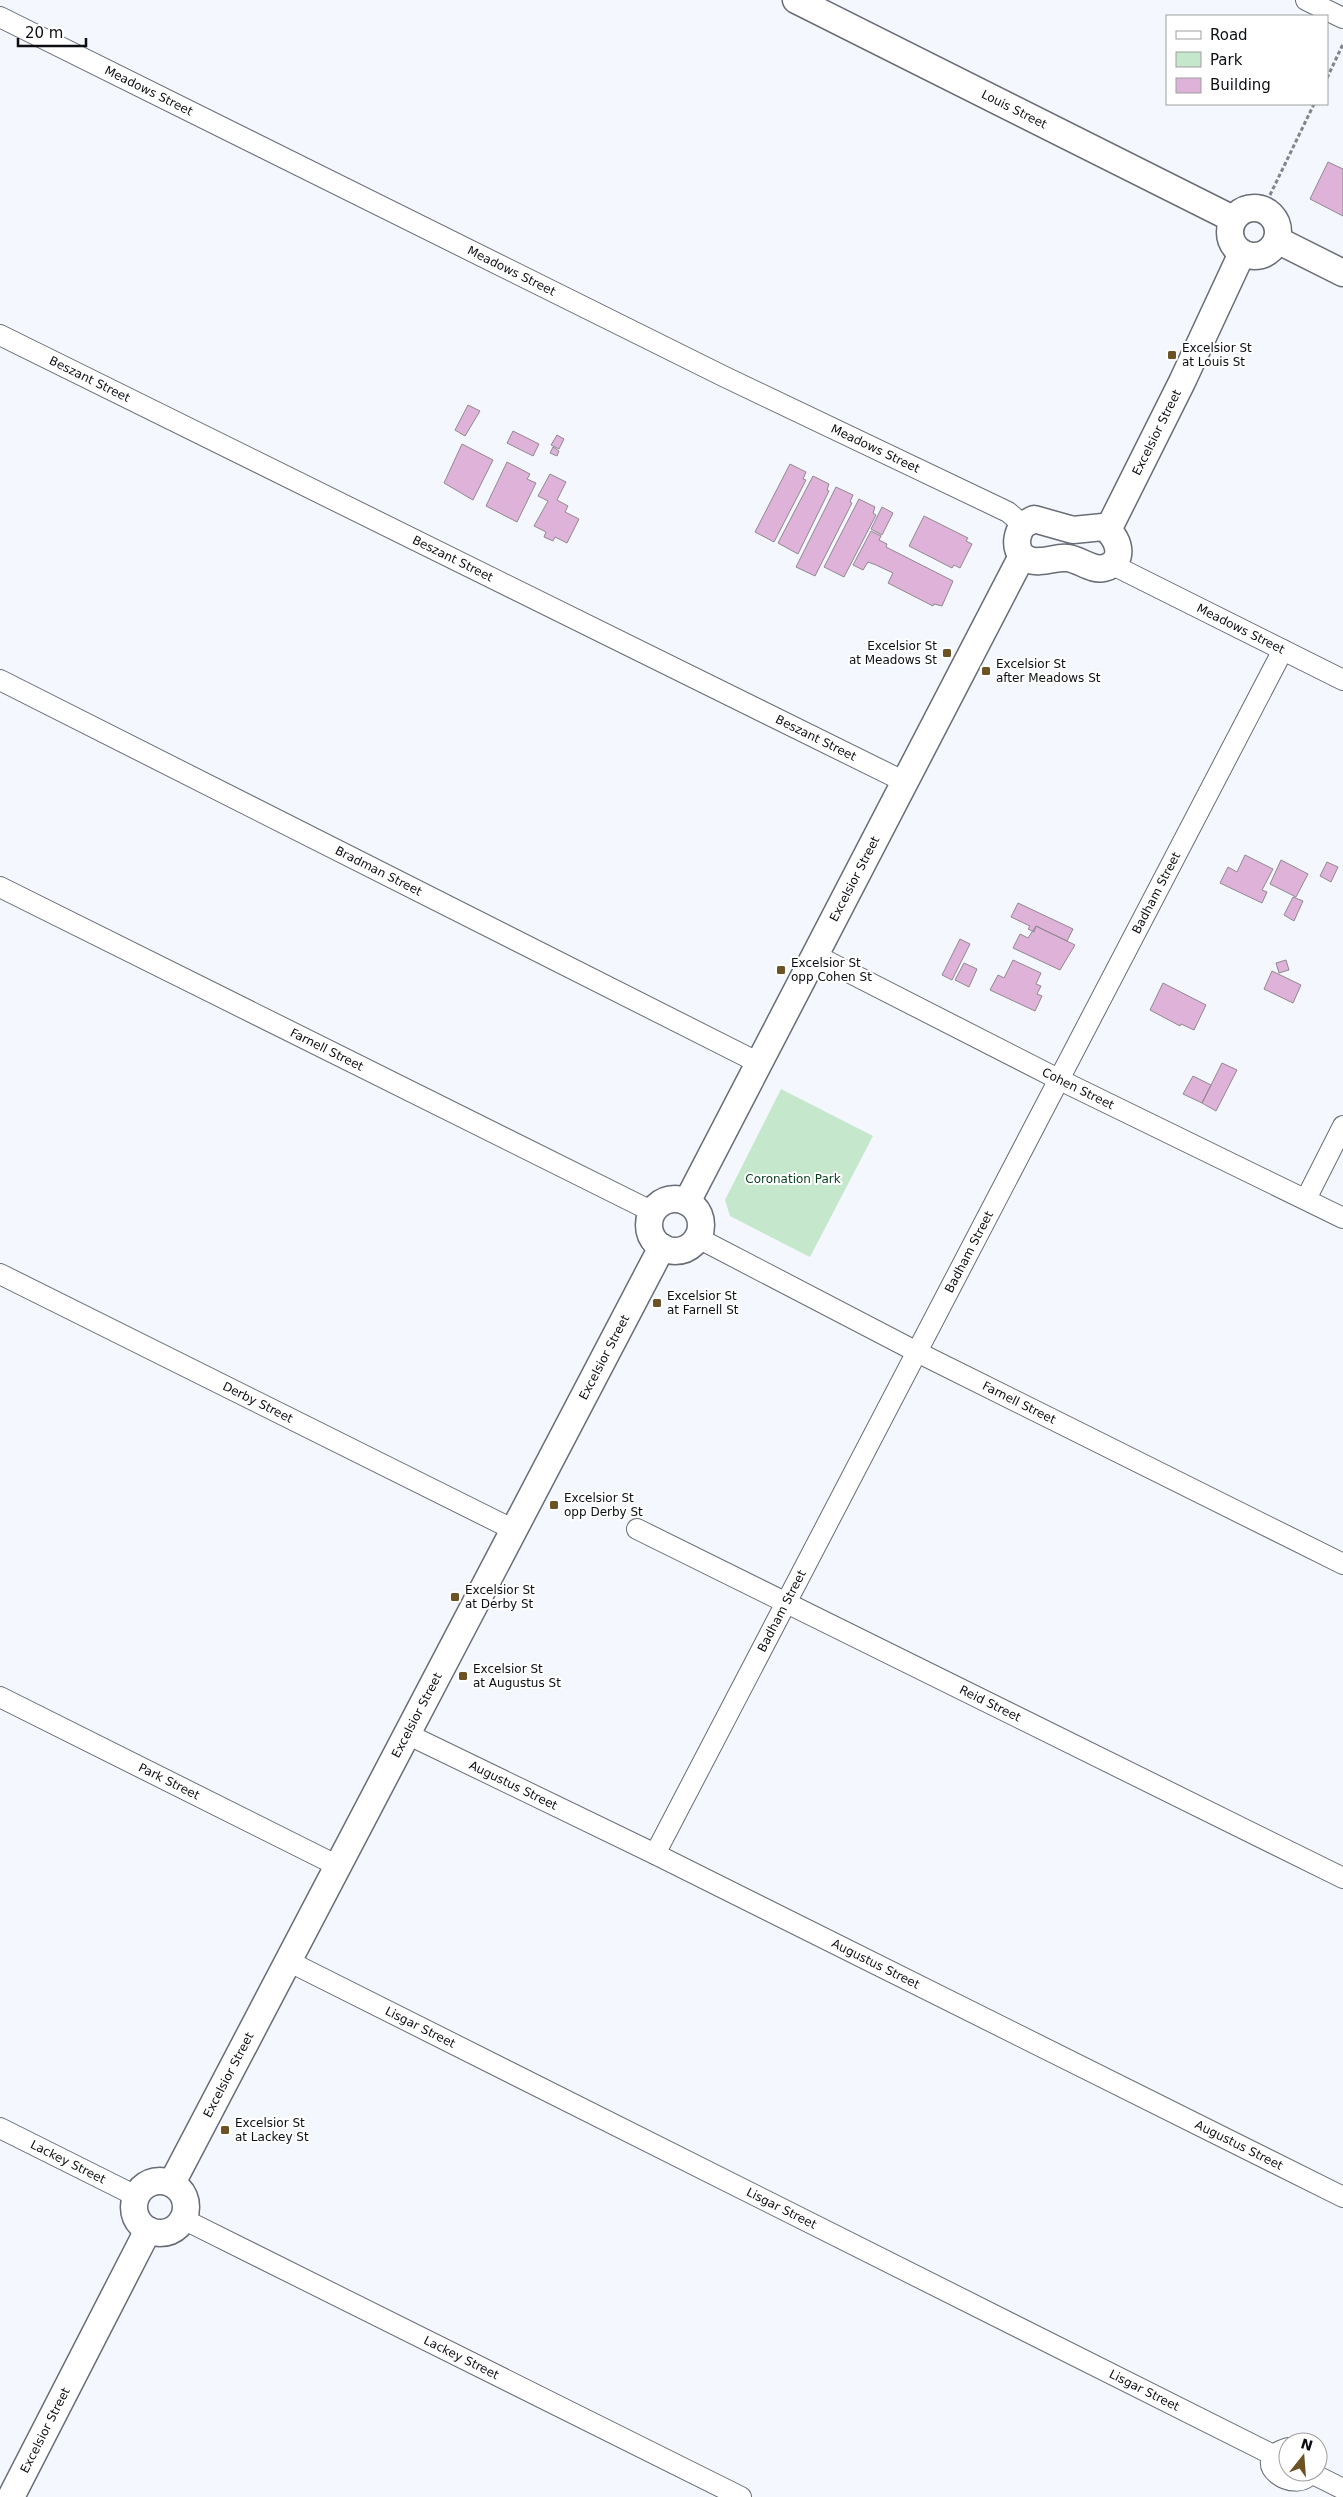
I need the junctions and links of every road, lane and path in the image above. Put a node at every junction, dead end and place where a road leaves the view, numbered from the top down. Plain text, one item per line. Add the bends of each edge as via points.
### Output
1 (796, 0) edge
2 (1306, 0) edge
3 (0, 18) edge
4 (1343, 18) edge
5 (1343, 44) edge
6 (1328, 76) edge
7 (1314, 105) edge
8 (1270, 195) dead end
9 (1232, 219) junction
10 (1277, 240) junction
11 (1242, 253) junction
12 (1343, 273) edge
13 (0, 335) edge
14 (1023, 525) junction
15 (1108, 530) junction
16 (1022, 556) junction
17 (1111, 564) junction
18 (1283, 650) junction
19 (0, 680) edge
20 (1343, 680) edge
21 (905, 782) junction
22 (0, 887) edge
23 (815, 955) junction
24 (757, 1062) junction
25 (1060, 1080) junction
26 (1343, 1126) edge
27 (1306, 1199) junction
28 (687, 1202) junction
29 (653, 1212) junction
30 (1343, 1218) edge
31 (698, 1238) junction
32 (662, 1247) junction
33 (0, 1274) edge
34 (917, 1352) junction
35 (637, 1529) dead end
36 (514, 1530) junction
37 (1343, 1564) edge
38 (787, 1602) junction
39 (0, 1697) edge
40 (407, 1734) junction
41 (655, 1854) junction
42 (338, 1866) junction
43 (1343, 1878) edge
44 (288, 1961) junction
45 (0, 2128) edge
46 (172, 2184) junction
47 (136, 2196) junction
48 (1343, 2197) edge
49 (183, 2219) junction
50 (148, 2230) junction
51 (1278, 2450) edge
52 (1278, 2456) edge
53 (1305, 2482) edge
54 (1328, 2482) edge
55 (1343, 2489) edge
56 (1282, 2492) edge
57 (11, 2497) edge
58 (741, 2497) edge

1 - 9 street, Louis Street
2 - 4 street
3 - 14 street, Meadows Street via 714,372 1008,512
5 - 6 path
7 - 8 path
9 - 10 street via 1243,210 1263,209 1275,219
9 - 11 street via 1230,238
10 - 11 street via 1262,255
10 - 12 street
11 - 15 street, Excelsior Street
13 - 21 street, Beszant Street
14 - 15 street via 1040,520 1073,530 1096,526
14 - 16 street via 1016,542
15 - 17 street via 1119,549
16 - 17 street via 1040,561 1069,558 1098,568
16 - 21 street, Excelsior Street
17 - 18 street, Meadows Street
18 - 20 street, Meadows Street
18 - 25 street, Badham Street
19 - 24 street, Bradman Street
21 - 23 street, Excelsior Street
22 - 29 street, Farnell Street
23 - 24 street, Excelsior Street
23 - 25 street, Cohen Street
24 - 28 street, Excelsior Street
25 - 27 street, Cohen Street
25 - 34 street, Badham Street
26 - 27 street
27 - 30 street, Cohen Street
28 - 29 street via 679,1199 664,1201
28 - 31 street via 694,1206 701,1221
29 - 32 street via 649,1227
31 - 32 street via 686,1249 678,1251
31 - 34 street, Farnell Street
32 - 36 street, Excelsior Street
33 - 36 street, Derby Street
34 - 37 street, Farnell Street
34 - 38 street, Badham Street
35 - 38 street, Reid Street
36 - 40 street, Excelsior Street
38 - 41 street, Badham Street
38 - 43 street, Reid Street
39 - 42 street, Park Street
40 - 41 street, Augustus Street
40 - 42 street, Excelsior Street
41 - 48 street, Augustus Street
42 - 44 street, Excelsior Street
44 - 46 street, Excelsior Street
44 - 51 street, Lisgar Street
45 - 47 street, Lackey Street
46 - 47 street via 164,2181 147,2183
46 - 49 street via 186,2203
47 - 50 street via 136,2219
49 - 50 street via 164,2232
49 - 58 street, Lackey Street
50 - 57 street, Excelsior Street
52 - 56 street via 1272,2462 1272,2474
53 - 56 street
54 - 55 street

